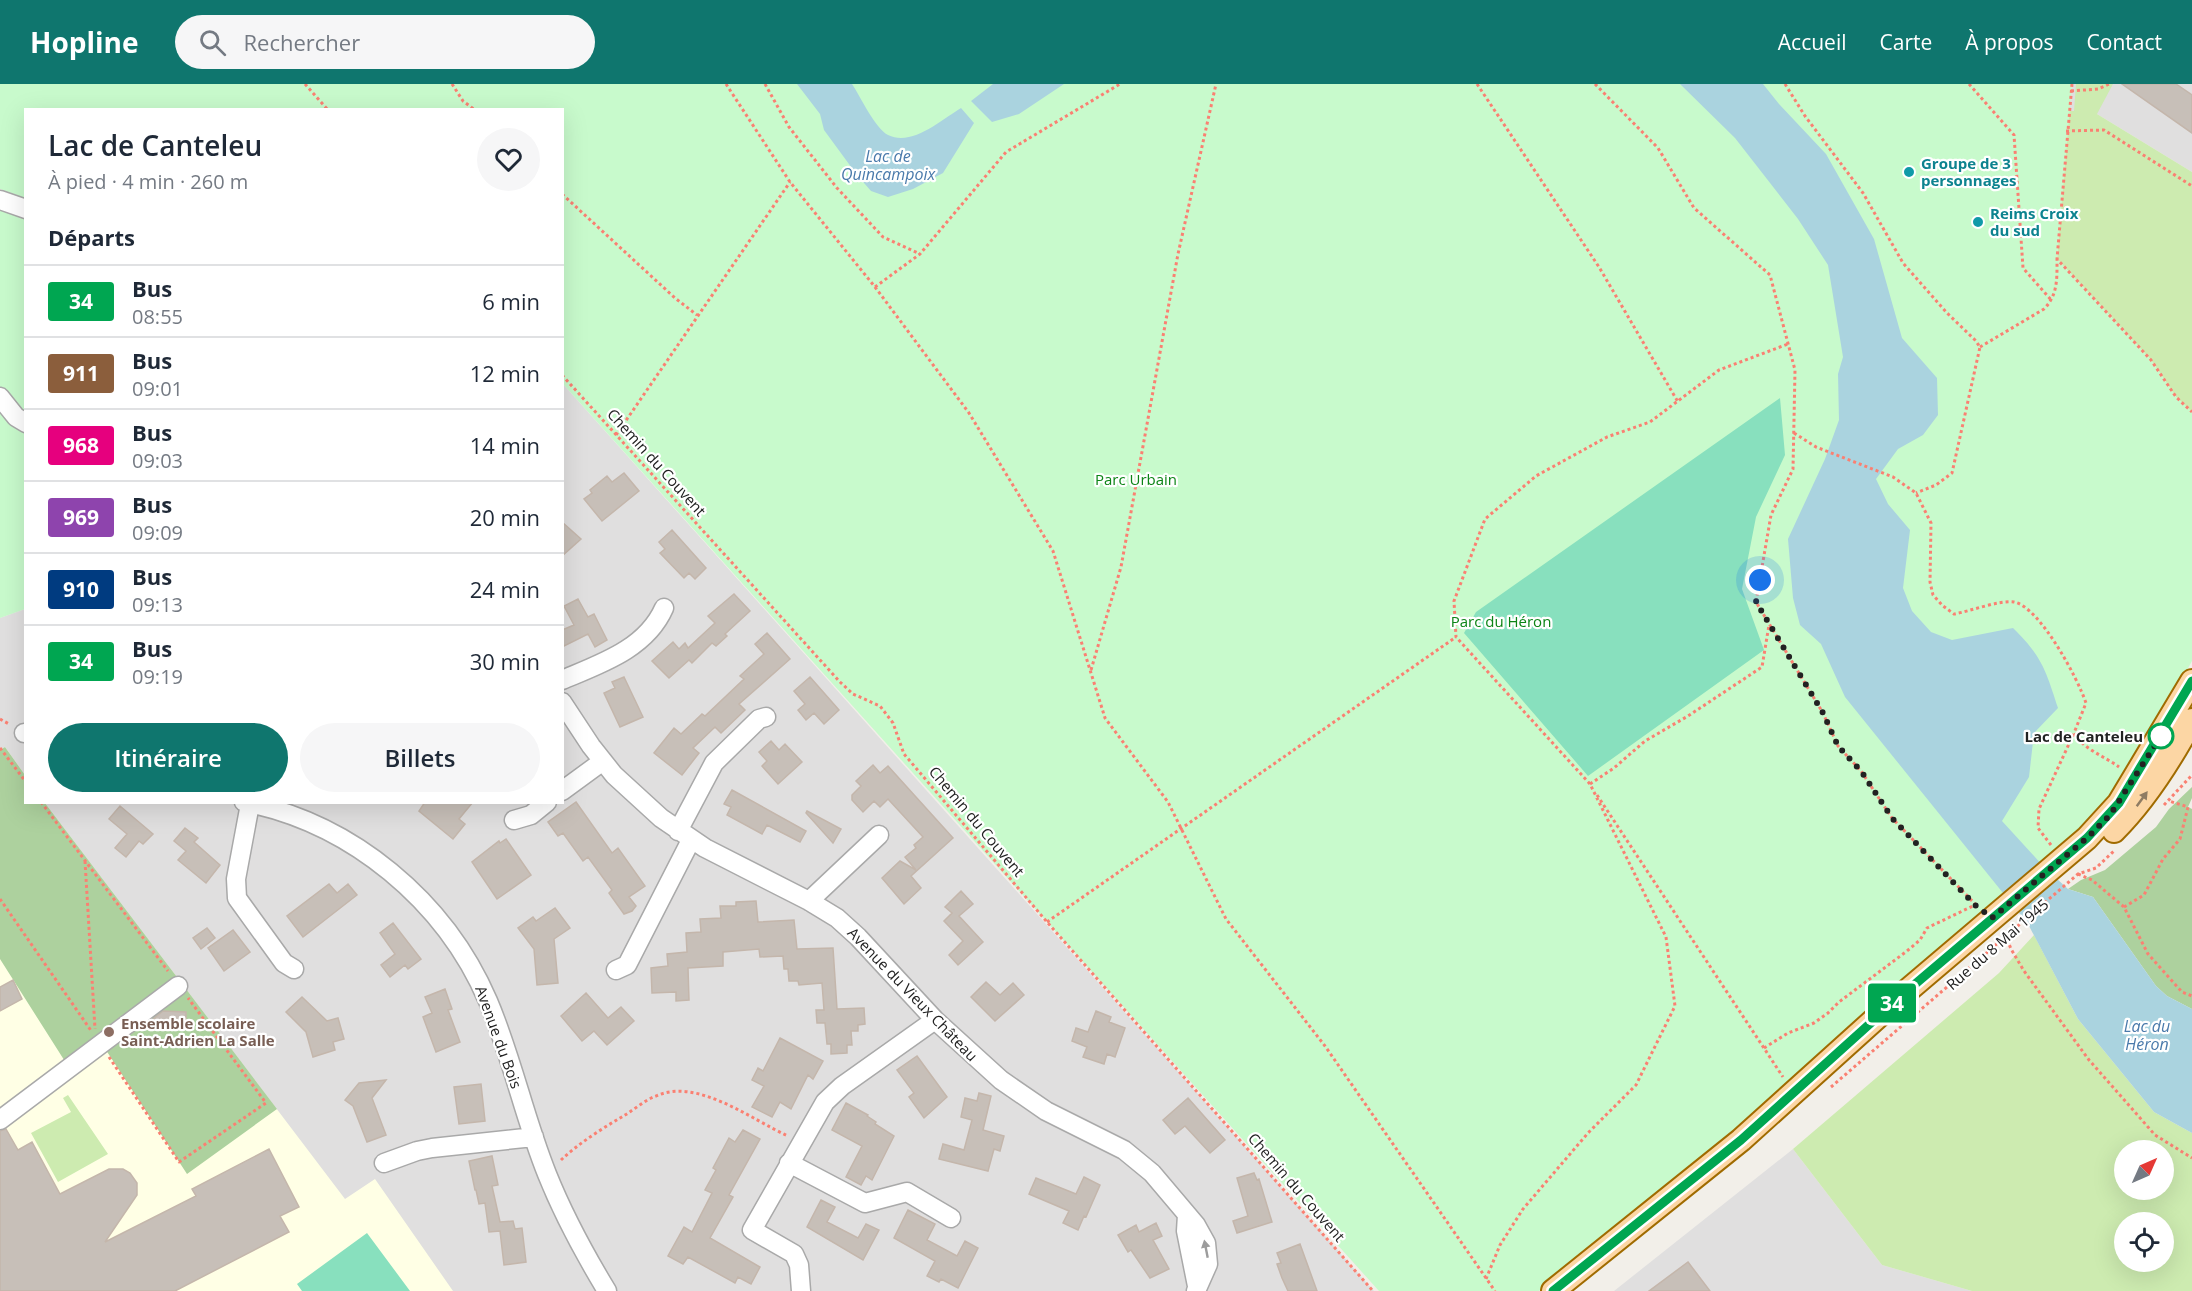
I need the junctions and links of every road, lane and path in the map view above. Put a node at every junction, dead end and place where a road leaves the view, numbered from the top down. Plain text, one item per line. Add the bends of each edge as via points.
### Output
1 (305, 84) edge
2 (452, 84) edge
3 (726, 84) edge
4 (765, 84) edge
5 (1120, 84) edge
6 (1216, 84) edge
7 (1477, 84) edge
8 (1595, 84) edge
9 (1785, 84) edge
10 (1969, 84) edge
11 (2072, 84) edge
12 (2109, 84) edge
13 (2071, 91) junction
14 (326, 108) edge
15 (472, 108) edge
16 (2066, 131) junction
17 (790, 182) junction
18 (2192, 186) edge
19 (564, 196) edge
20 (0, 200) edge
21 (24, 208) edge
22 (920, 254) junction
23 (2057, 259) junction
24 (875, 287) junction
25 (2052, 301) junction
26 (697, 316) junction
27 (1788, 344) junction
28 (1980, 347) junction
29 (564, 377) edge
30 (0, 397) edge
31 (1678, 402) junction
32 (2192, 412) edge
33 (24, 422) edge
34 (1794, 433) junction
35 (616, 435) junction
36 (1916, 493) junction
37 (663, 608) dead end
38 (1769, 623) junction
39 (1456, 637) junction
40 (1090, 672) junction
41 (564, 679) edge
42 (2192, 681) edge
43 (564, 705) edge
44 (766, 717) dead end
45 (2192, 720) edge
46 (2074, 733) junction
47 (0, 748) edge
48 (5, 755) junction
49 (0, 758) edge
50 (603, 761) junction
51 (24, 779) edge
52 (2142, 783) junction
53 (1590, 784) junction
54 (564, 790) edge
55 (254, 804) edge
56 (545, 804) edge
57 (514, 820) dead end
58 (1181, 828) junction
59 (879, 835) dead end
60 (685, 836) junction
61 (85, 861) dead end
62 (2070, 867) junction
63 (808, 901) junction
64 (2124, 907) junction
65 (1999, 920) junction
66 (1047, 922) junction
67 (294, 969) dead end
68 (616, 970) dead end
69 (178, 986) dead end
70 (2192, 996) edge
71 (935, 1020) junction
72 (95, 1036) dead end
73 (1764, 1048) junction
74 (1794, 1092) junction
75 (1824, 1094) dead end
76 (0, 1120) edge
77 (534, 1137) junction
78 (801, 1141) junction
79 (2192, 1158) edge
80 (384, 1163) dead end
81 (789, 1163) junction
82 (547, 1174) junction
83 (951, 1218) dead end
84 (1486, 1279) junction
85 (1196, 1288) edge
86 (606, 1291) edge
87 (801, 1291) edge
88 (1373, 1291) edge
89 (1495, 1291) edge
90 (1553, 1291) edge
91 (1571, 1291) edge

1 - 14 path
2 - 15 path
3 - 17 path
4 - 22 path via 789,127 837,188 884,237
5 - 22 path via 1005,152
6 - 40 path via 1178,254 1121,567
7 - 31 path via 1599,267
8 - 27 path via 1658,148 1694,208 1770,275
9 - 28 path via 1863,193 1903,263
10 - 25 path via 2014,135 2023,268
11 - 13 path
12 - 13 path
13 - 16 path
16 - 18 path via 2104,130
16 - 23 path
17 - 24 path
17 - 26 path
19 - 26 path
20 - 21 street
22 - 24 path
23 - 25 path
23 - 32 path via 2151,360 2176,397
24 - 40 path via 969,413 1053,551
25 - 28 path
26 - 35 path
27 - 31 path via 1719,370
27 - 34 path via 1795,370
28 - 36 path via 1952,473
29 - 35 path, Chemin du Couvent
30 - 33 street
31 - 39 path via 1650,422 1607,437 1536,476 1485,519 1454,600
34 - 36 path via 1816,447 1893,477
34 - 38 path via 1793,469 1771,514 1756,602
35 - 66 path, Chemin du Couvent via 840,682 853,694 879,706 893,723 904,754
36 - 46 path via 1931,523 1933,596 1954,614 2015,602 2031,612 2044,626 2080,686 2086,703
37 - 41 street via 659,619 623,653
38 - 53 path via 1762,667 1645,741
38 - 65 path via 1823,713 1838,746 1861,771 1892,818
39 - 53 path
39 - 58 path
40 - 58 path via 1105,718 1168,802
42 - 52 main road, Rue du 8 Mai 1945
43 - 50 street, Avenue du Vieux Château
44 - 60 street via 759,719 714,763
45 - 52 main road, Rue du 8 Mai 1945 via 2173,753
46 - 52 path via 2080,743
46 - 62 path via 2039,809 2038,828
47 - 48 path
48 - 49 path
48 - 51 path
50 - 54 street
50 - 60 street, Avenue du Vieux Château via 630,791
52 - 62 main road, Rue du 8 Mai 1945 via 2127,818
52 - 64 path via 2169,801 2188,807 2180,839 2163,859 2144,895
53 - 73 path
53 - 84 path via 1666,937 1675,1006 1636,1085 1588,1133 1523,1209 1500,1245
55 - 67 street, Avenue du Bois via 236,879 237,898 284,963
55 - 77 street, Avenue du Bois via 299,817 368,855 408,887 441,922 474,971 488,1002
56 - 57 street via 531,815
58 - 66 path
58 - 84 path via 1226,919 1325,1046
59 - 63 street
60 - 63 street, Avenue du Vieux Château
60 - 68 street via 627,965
61 - 72 path
62 - 64 path
62 - 65 main road, Rue du 8 Mai 1945
62 - 65 path, Rue du 8 Mai 1945
63 - 71 street, Avenue du Vieux Château via 837,918 858,937
64 - 70 path via 2148,954 2182,992
65 - 73 path via 1927,928 1907,951 1814,1023
65 - 74 main road, Rue du 8 Mai 1945 via 1894,1002
65 - 75 path, Rue du 8 Mai 1945
65 - 79 path via 2024,971 2089,1060 2155,1135
65 - 91 main road, Rue du 8 Mai 1945 via 1744,1151
66 - 88 path, Chemin du Couvent
69 - 76 street
71 - 78 street via 832,1094
71 - 85 street, Avenue du Vieux Château via 1030,1102 1133,1156 1152,1173 1187,1215
73 - 74 path
74 - 90 main road, Rue du 8 Mai 1945 via 1741,1140
77 - 80 street via 432,1148
77 - 82 street, Avenue du Bois
78 - 81 street
78 - 82 path via 704,1095 656,1095 596,1134
81 - 83 street via 865,1203 907,1192
81 - 87 street via 752,1230 794,1254
82 - 86 street, Avenue du Bois
84 - 89 path

